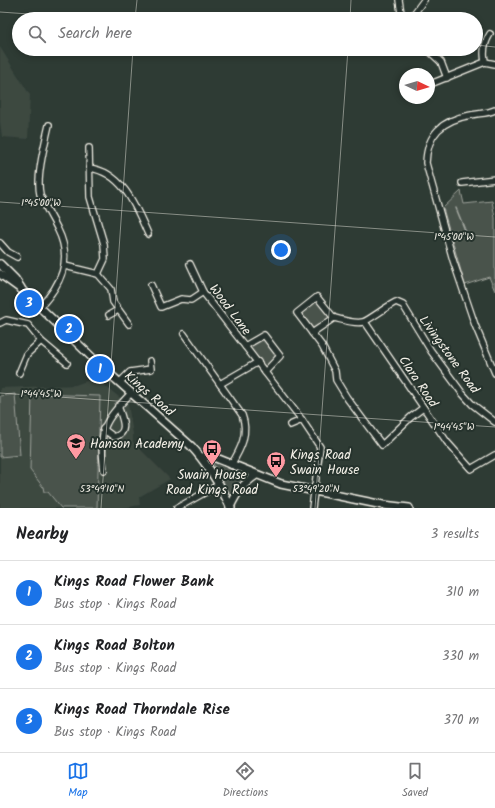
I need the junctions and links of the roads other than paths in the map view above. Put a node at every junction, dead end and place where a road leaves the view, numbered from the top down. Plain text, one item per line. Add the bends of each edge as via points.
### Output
1 (399, 0) edge
2 (424, 0) edge
3 (401, 12) edge
4 (415, 12) edge
5 (490, 34) dead end
6 (435, 56) edge
7 (485, 62) junction
8 (495, 64) edge
9 (447, 78) junction
10 (435, 82) edge
11 (495, 110) edge
12 (49, 125) dead end
13 (90, 148) dead end
14 (89, 168) junction
15 (495, 179) edge
16 (462, 183) dead end
17 (148, 234) dead end
18 (0, 243) edge
19 (17, 257) dead end
20 (0, 264) edge
21 (190, 264) dead end
22 (65, 266) junction
23 (0, 274) edge
24 (98, 274) junction
25 (150, 285) dead end
26 (22, 290) junction
27 (203, 292) junction
28 (40, 307) junction
29 (118, 310) junction
30 (109, 315) dead end
31 (334, 318) junction
32 (365, 322) junction
33 (0, 323) edge
34 (129, 324) dead end
35 (312, 333) junction
36 (184, 334) dead end
37 (41, 341) junction
38 (245, 346) junction
39 (150, 361) dead end
40 (67, 362) dead end
41 (258, 362) junction
42 (265, 372) junction
43 (18, 373) dead end
44 (495, 373) edge
45 (120, 382) junction
46 (220, 384) junction
47 (131, 393) junction
48 (118, 406) junction
49 (424, 408) junction
50 (302, 420) junction
51 (495, 422) edge
52 (290, 425) dead end
53 (103, 429) junction
54 (495, 455) edge
55 (201, 456) junction
56 (231, 465) junction
57 (104, 470) dead end
58 (256, 475) junction
59 (220, 484) junction
60 (315, 492) junction
61 (231, 507) edge
62 (177, 508) edge
63 (312, 508) edge
64 (409, 508) edge

1 - 3 street
2 - 4 street
5 - 7 street via 483,51
6 - 9 street via 441,62
7 - 8 street
7 - 9 street
9 - 10 street
11 - 44 street via 486,114 456,118 445,124 431,139 426,163 453,260
12 - 22 street via 41,164 40,194 60,232
13 - 14 street
14 - 17 street via 97,169 121,184
14 - 24 street via 90,197 104,244 104,259
15 - 16 street
18 - 19 street
20 - 26 street, Kings Road
21 - 27 street, Wood Lane
22 - 24 street
22 - 28 street via 60,282
23 - 26 street, Kings Road
24 - 29 street via 111,289 113,302
25 - 27 street via 161,308 181,299 192,300
26 - 28 street, Kings Road
27 - 38 street, Wood Lane
28 - 45 street, Kings Road
29 - 30 street
29 - 34 street
31 - 32 street
31 - 35 street
31 - 35 street via 317,297 297,313
32 - 49 street, Clara Road
32 - 51 street, Livingstone Road via 396,302 403,305 431,351 462,393
33 - 37 street via 6,320 28,325
35 - 49 street via 331,362 336,380 347,398 382,444 411,416
36 - 46 street
37 - 40 street
37 - 43 street via 27,354
38 - 41 street, Wood Lane
38 - 42 street, Wood Lane via 264,336 280,356
39 - 45 street via 151,369 130,372
41 - 42 street, Wood Lane
41 - 46 street
42 - 50 street, Wood Lane
45 - 47 street, Kings Road
46 - 56 street via 247,426 244,440
47 - 48 street
47 - 55 street, Kings Road
48 - 53 street
48 - 53 street via 124,425 123,432 120,436 114,437
49 - 54 street, Clara Road via 447,442 471,469
50 - 52 street
50 - 60 street, Wood Lane via 320,447
53 - 57 street via 101,448
55 - 56 street, Kings Road via 210,456
55 - 59 street
56 - 58 street, Kings Road
58 - 60 street, Kings Road
58 - 61 street via 244,483
59 - 61 street
59 - 62 street
60 - 63 street, Wood Lane
60 - 64 street, Kings Road

